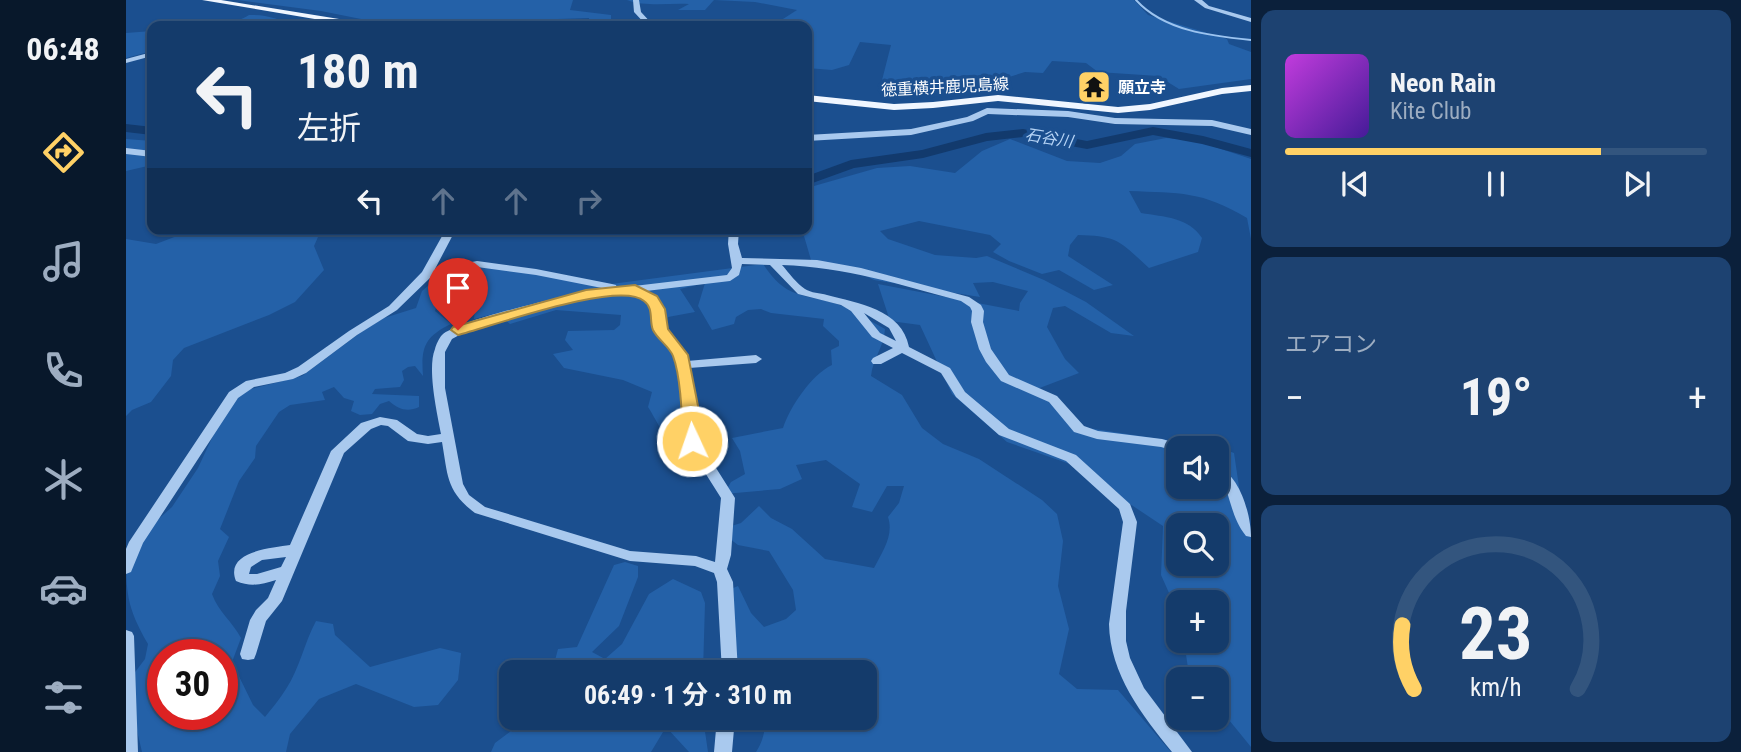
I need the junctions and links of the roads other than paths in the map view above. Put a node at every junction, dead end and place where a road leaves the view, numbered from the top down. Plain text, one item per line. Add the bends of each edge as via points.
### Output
1 (206, 0) edge
2 (636, 0) edge
3 (1197, 0) edge
4 (1251, 20) edge
5 (338, 21) edge
6 (646, 21) edge
7 (147, 55) edge
8 (126, 61) edge
9 (1251, 88) edge
10 (980, 98) junction
11 (812, 99) edge
12 (987, 111) junction
13 (1251, 132) edge
14 (812, 138) edge
15 (126, 151) edge
16 (147, 153) edge
17 (449, 235) edge
18 (734, 235) edge
19 (738, 261) junction
20 (779, 263) junction
21 (426, 274) junction
22 (619, 289) junction
23 (635, 289) junction
24 (903, 348) junction
25 (756, 359) dead end
26 (877, 360) dead end
27 (682, 365) junction
28 (448, 437) junction
29 (1166, 444) edge
30 (1229, 481) edge
31 (1251, 532) edge
32 (295, 550) junction
33 (126, 568) edge
34 (720, 569) junction
35 (286, 571) junction
36 (126, 636) edge
37 (248, 654) dead end
38 (729, 660) edge
39 (725, 730) edge
40 (129, 752) edge
41 (723, 752) edge
42 (1183, 752) edge

1 - 5 main road
2 - 6 street via 638,12
3 - 4 street
7 - 8 street
9 - 10 main road, 徳重横井鹿児島線 via 1212,91 1127,110
10 - 11 main road, 徳重横井鹿児島線 via 906,107
10 - 12 street
12 - 13 street via 1115,121 1212,122
12 - 14 street via 911,132
15 - 16 street
17 - 21 street
18 - 19 street via 732,250
19 - 20 street
19 - 23 street via 730,278
20 - 24 street via 802,292 845,303 876,335
20 - 29 street via 817,263 861,271 965,299 975,305 985,349 1005,378 1054,399 1079,429
21 - 22 street via 477,264
21 - 33 street via 393,308 302,370 250,384 233,395 136,542
22 - 23 street
22 - 28 street via 470,325 447,337 441,345 439,388
23 - 27 street via 652,299 660,330 680,355
24 - 26 street
24 - 42 street via 946,371 960,394 1004,432 1071,458 1125,507 1130,522 1116,626 1121,654 1146,709
25 - 27 street
27 - 34 street via 692,441 728,498
28 - 32 street via 413,438 392,423 380,421 366,426 338,451
28 - 34 street via 456,484 464,498 480,510 630,556 696,561
30 - 31 street via 1241,522
32 - 35 street
32 - 35 street via 251,558 240,571 241,578 248,581
34 - 38 street via 725,582
35 - 37 street via 274,601 254,626 256,635
36 - 40 street
39 - 41 street

